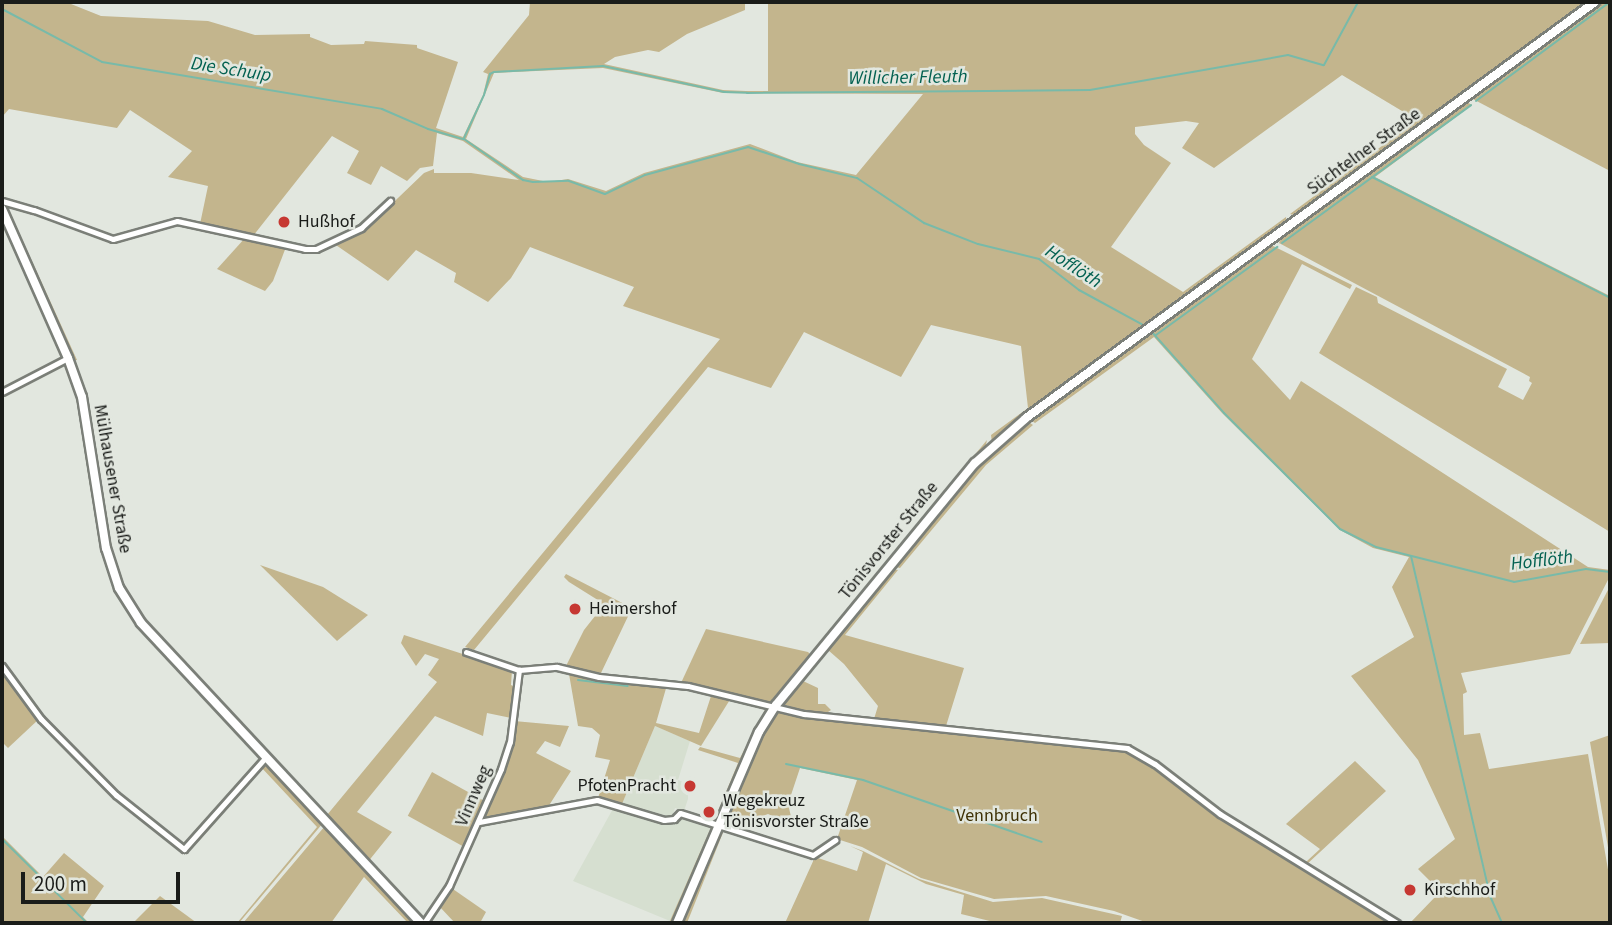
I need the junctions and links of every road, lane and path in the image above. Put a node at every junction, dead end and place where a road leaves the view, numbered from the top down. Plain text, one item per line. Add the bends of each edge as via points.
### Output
1 (1595, 2) edge
2 (2, 201) edge
3 (390, 201) dead end
4 (2, 209) edge
5 (1149, 328) joint
6 (68, 358) junction
7 (2, 392) edge
8 (466, 652) dead end
9 (2, 666) edge
10 (519, 670) junction
11 (775, 705) junction
12 (266, 757) junction
13 (479, 822) junction
14 (718, 825) junction
15 (835, 840) dead end
16 (423, 923) edge
17 (677, 923) edge
18 (1397, 923) edge

1 - 5 main road, Süchtelner Straße
2 - 3 street via 113,239 177,221 316,249 361,228
4 - 6 main road, Mülhausener Straße
5 - 11 main road, Tönisvorster Straße via 1012,429 975,463
6 - 7 street
6 - 12 main road, Mülhausener Straße via 82,397 106,548 119,587 141,623
8 - 10 street
9 - 12 street via 41,719 107,786 184,849
10 - 11 street via 557,667 599,677 688,686
10 - 13 street, Vinnweg via 510,743
11 - 14 main road, Tönisvorster Straße
11 - 18 street via 804,714 1127,748 1220,814
12 - 16 main road, Mülhausener Straße
13 - 14 street via 597,800 664,820 674,820 680,813
13 - 16 street, Vinnweg via 449,886
14 - 15 street via 813,855
14 - 17 main road, Tönisvorster Straße

